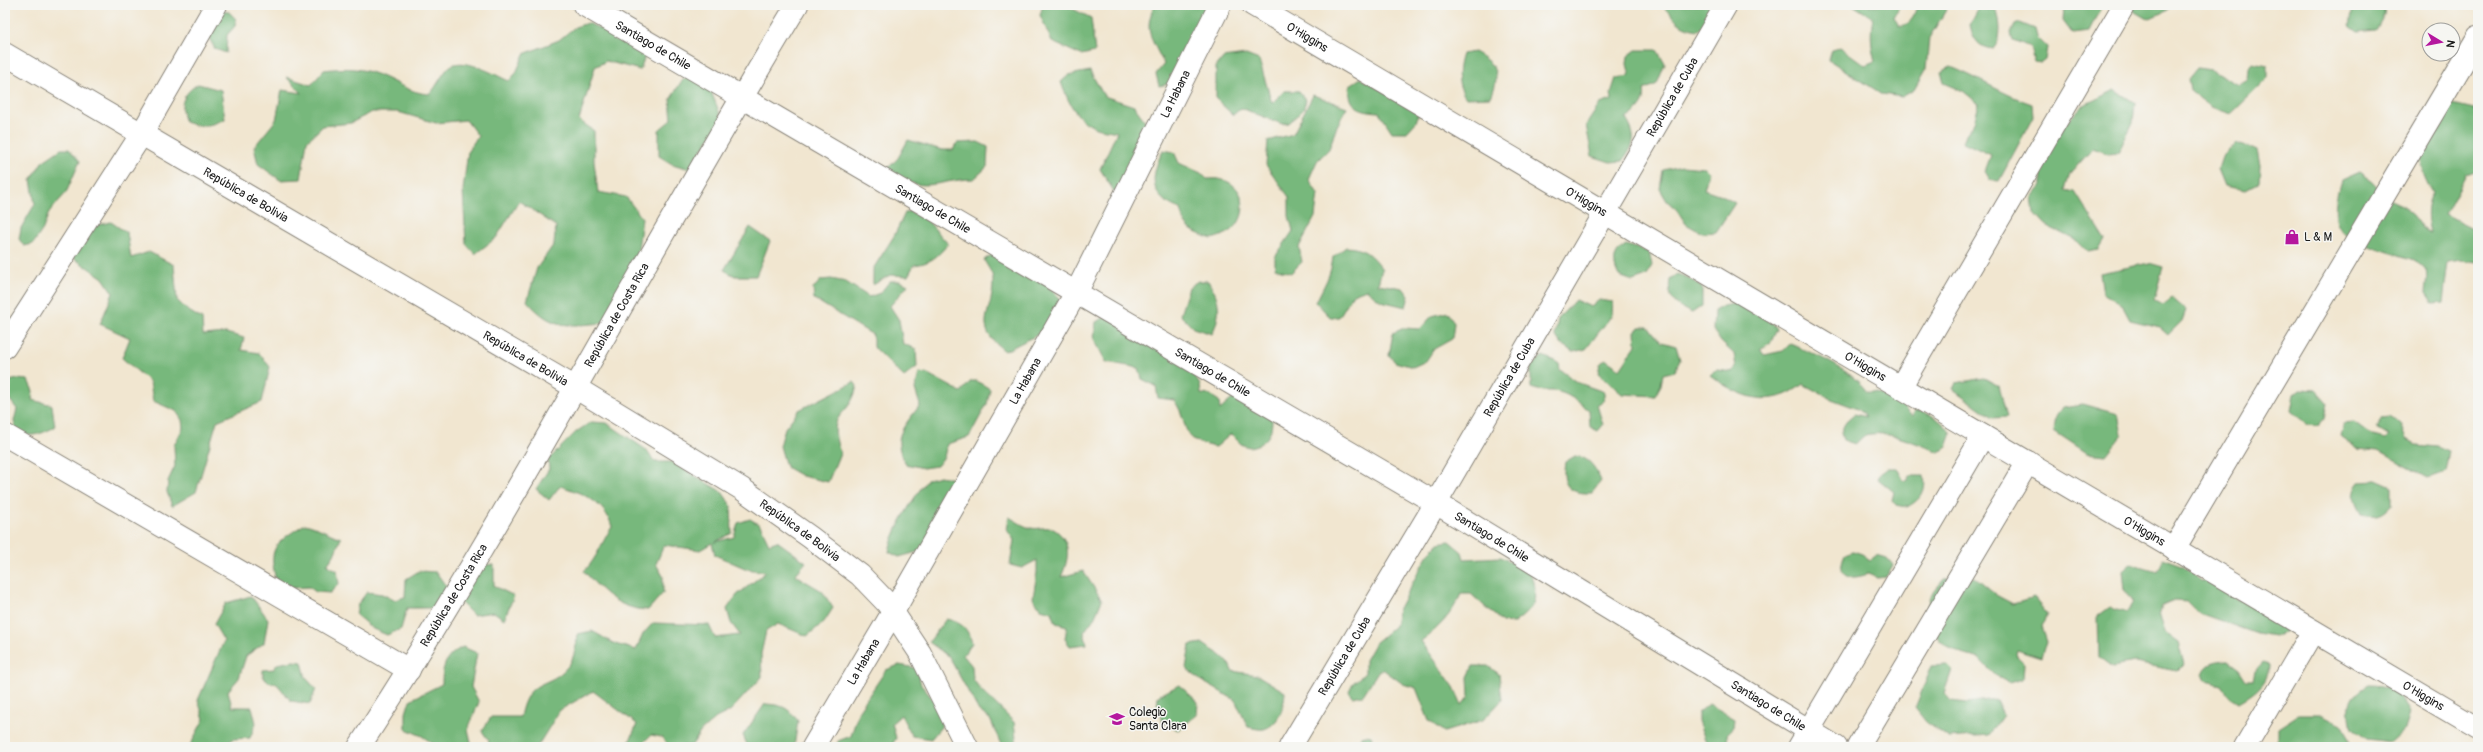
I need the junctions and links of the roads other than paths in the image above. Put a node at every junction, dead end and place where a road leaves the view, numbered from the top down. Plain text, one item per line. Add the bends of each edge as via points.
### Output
1 (216, 5) edge
2 (584, 5) edge
3 (797, 5) edge
4 (1220, 5) edge
5 (1253, 5) edge
6 (1726, 5) edge
7 (2124, 5) edge
8 (2478, 37) edge
9 (5, 54) edge
10 (740, 98) junction
11 (141, 135) junction
12 (1604, 212) junction
13 (1077, 291) junction
14 (5, 347) edge
15 (1900, 386) junction
16 (576, 388) junction
17 (5, 435) edge
18 (1983, 436) junction
19 (2028, 462) junction
20 (1436, 503) junction
21 (2174, 549) junction
22 (893, 612) junction
23 (2313, 631) junction
24 (409, 670) junction
25 (2478, 728) edge
26 (1804, 739) edge
27 (359, 747) edge
28 (813, 747) edge
29 (967, 747) edge
30 (1290, 747) edge
31 (1836, 747) edge
32 (1858, 747) edge
33 (2245, 747) edge

1 - 11 street
2 - 10 street, Santiago de Chile
3 - 10 street, República de Costa Rica
4 - 13 street, La Habana
5 - 12 street, O'Higgins
6 - 12 street, República de Cuba
7 - 15 street
8 - 21 street
9 - 11 street, República de Bolivia
10 - 13 street, Santiago de Chile
10 - 16 street, República de Costa Rica
11 - 14 street
11 - 16 street, República de Bolivia
12 - 15 street, O'Higgins
12 - 20 street, República de Cuba
13 - 20 street, Santiago de Chile
13 - 22 street, La Habana
15 - 18 street, O'Higgins
16 - 22 street, República de Bolivia via 780,516 860,575
16 - 24 street, República de Costa Rica
17 - 24 street
18 - 19 street, O'Higgins
18 - 26 street
19 - 21 street, O'Higgins
19 - 32 street
20 - 26 street, Santiago de Chile
20 - 30 street, República de Cuba
21 - 23 street, O'Higgins
22 - 28 street, La Habana
22 - 29 street, República de Bolivia via 920,653
23 - 25 street, O'Higgins
23 - 33 street
24 - 27 street, República de Costa Rica
26 - 31 street, Santiago de Chile

